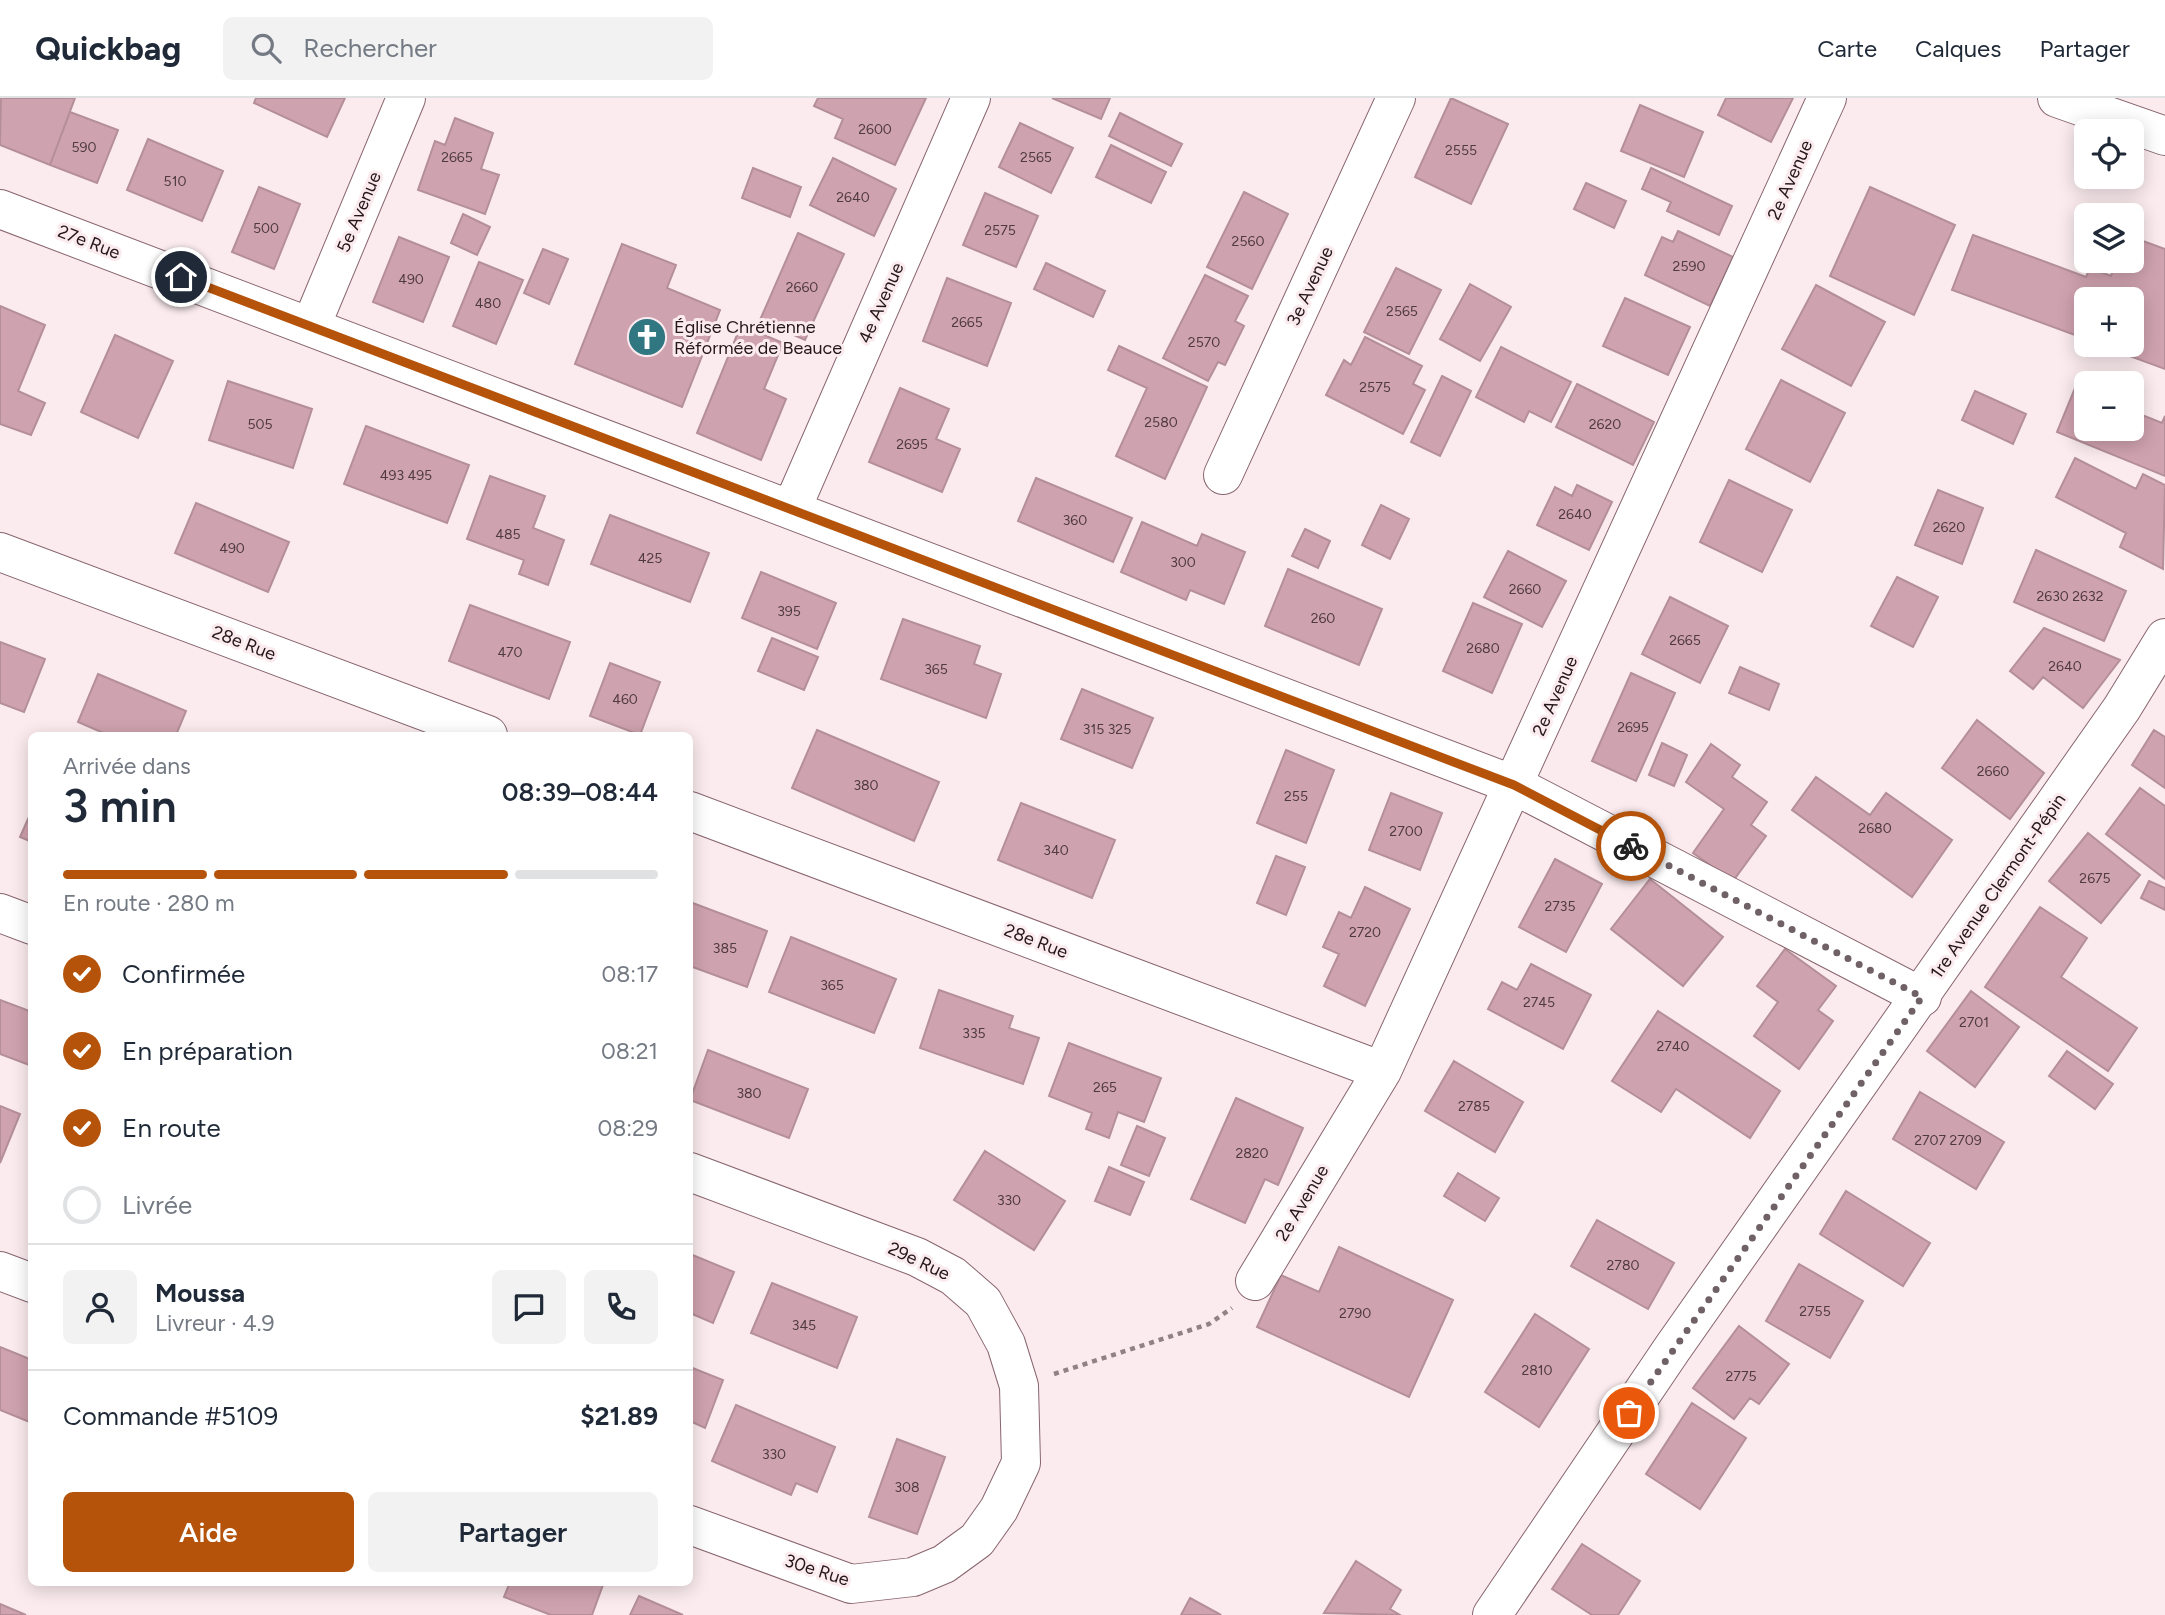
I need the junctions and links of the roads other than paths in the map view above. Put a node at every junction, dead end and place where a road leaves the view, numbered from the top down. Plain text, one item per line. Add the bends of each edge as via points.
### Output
1 (406, 98) edge
2 (971, 98) edge
3 (1396, 98) edge
4 (1827, 98) edge
5 (2057, 98) edge
6 (2165, 136) edge
7 (0, 209) edge
8 (311, 326) junction
9 (1223, 475) dead end
10 (792, 508) junction
11 (0, 552) edge
12 (2165, 638) edge
13 (480, 732) edge
14 (1514, 785) junction
15 (693, 812) edge
16 (0, 914) edge
17 (28, 924) edge
18 (1922, 997) junction
19 (1382, 1071) junction
20 (693, 1173) edge
21 (0, 1271) edge
22 (1255, 1281) road end
23 (28, 1282) edge
24 (1021, 1463) joint
25 (693, 1526) edge
26 (1492, 1615) edge

1 - 8 street, 5e Avenue
2 - 10 street, 4e Avenue
3 - 9 street, 3e Avenue
4 - 14 street, 2e Avenue
5 - 6 street
7 - 8 street, 27e Rue
8 - 10 street, 27e Rue
10 - 14 street, 27e Rue
11 - 13 street, 28e Rue
12 - 18 street, 1re Avenue Clermont-Pépin via 2122,709
14 - 18 street, 27e Rue
14 - 19 street, 2e Avenue
15 - 19 street, 28e Rue
16 - 17 street
18 - 26 street, 1re Avenue Clermont-Pépin via 1672,1349
19 - 22 street, 2e Avenue
20 - 24 street, 29e Rue via 916,1257 953,1276 984,1302 1006,1344 1019,1386
21 - 23 street
24 - 25 street, 30e Rue via 999,1509 977,1540 944,1564 913,1577 851,1584

